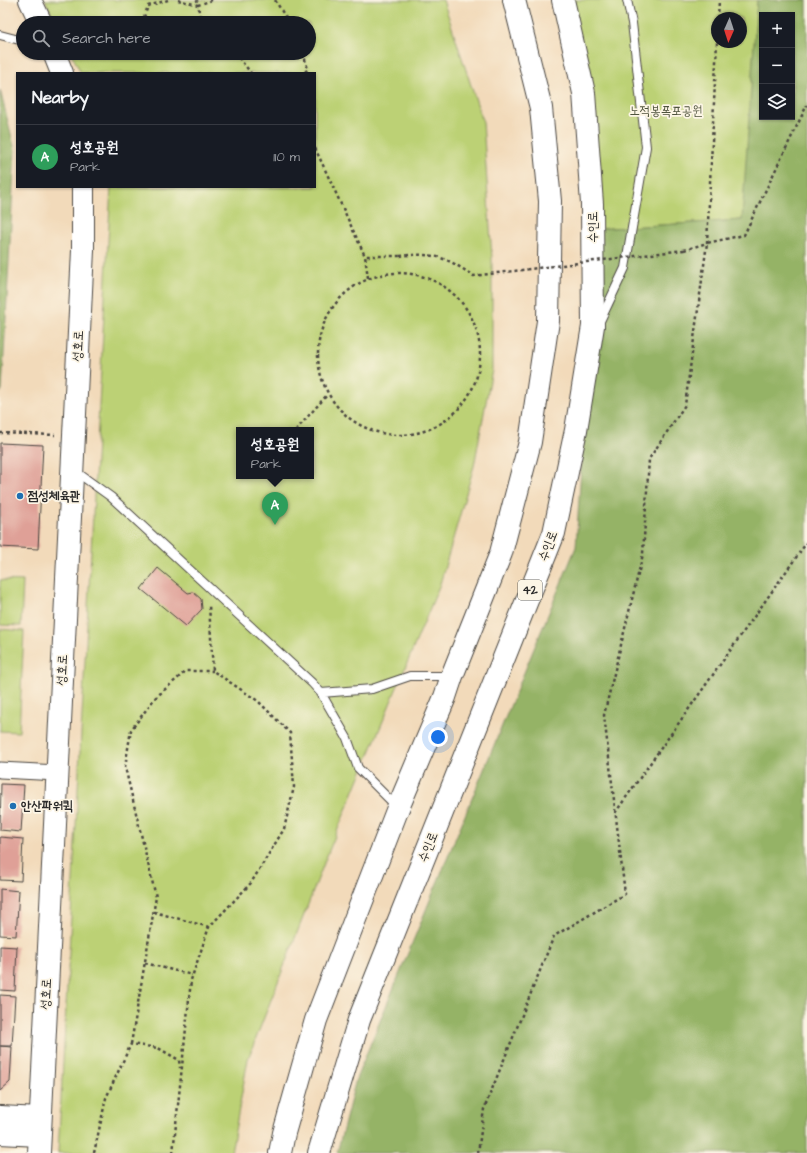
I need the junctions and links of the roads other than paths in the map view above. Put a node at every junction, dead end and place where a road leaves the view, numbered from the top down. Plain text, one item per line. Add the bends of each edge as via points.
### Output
1 (30, 0) edge
2 (514, 0) edge
3 (563, 0) edge
4 (627, 0) edge
5 (38, 16) edge
6 (0, 35) edge
7 (16, 39) edge
8 (57, 60) edge
9 (62, 72) edge
10 (83, 188) edge
11 (591, 340) junction
12 (72, 469) junction
13 (452, 676) junction
14 (321, 693) junction
15 (0, 770) edge
16 (58, 773) junction
17 (398, 808) junction
18 (0, 1117) edge
19 (0, 1134) edge
20 (39, 1136) edge
21 (280, 1153) edge
22 (319, 1153) edge

1 - 5 main road
2 - 13 main road via 541,108 550,201 548,321 530,442 501,553
3 - 11 main road, 수인로 / 42 via 584,93 592,204
4 - 11 lane via 632,23 646,147 625,268
6 - 7 lane
8 - 9 main road
10 - 12 main road, 성호로 via 83,250
11 - 22 main road, 수인로 / 42 via 576,430 554,533 359,1020
12 - 14 lane via 111,497
12 - 16 main road, 성호로
13 - 14 lane via 410,676 372,689
13 - 17 main road
14 - 17 lane via 347,738 358,768
15 - 16 street
16 - 20 main road, 성호로
17 - 21 main road via 316,1020
18 - 20 main road
19 - 20 main road

